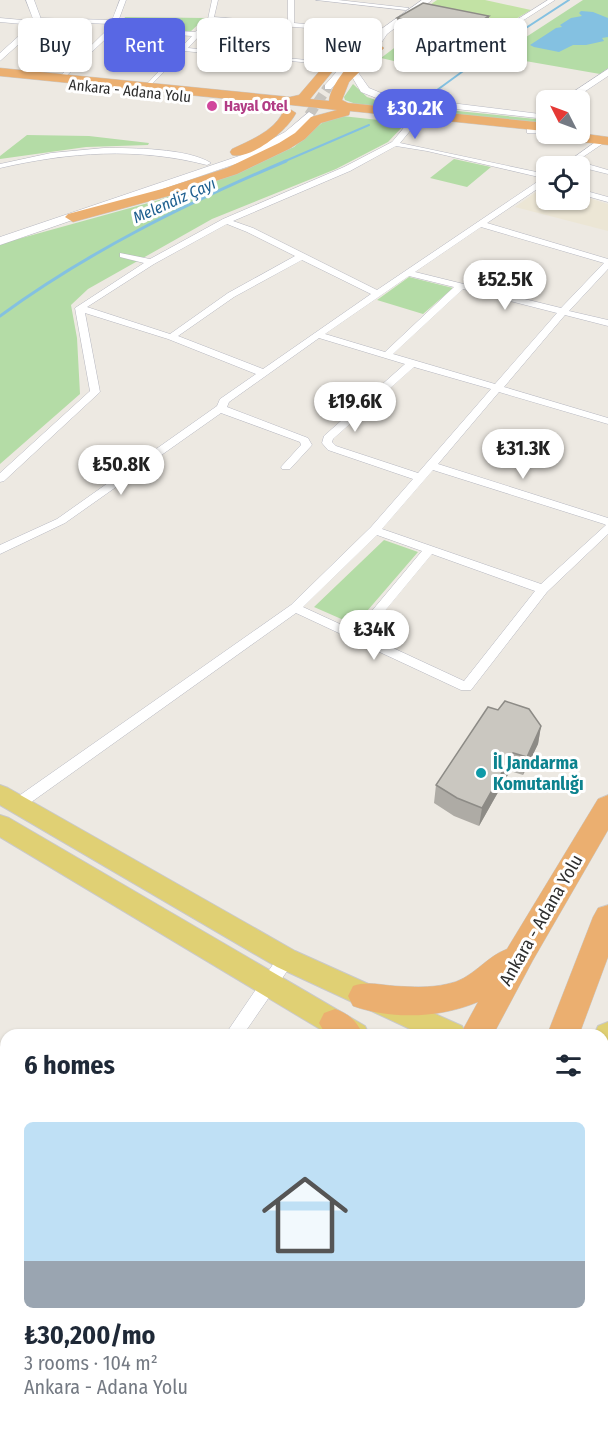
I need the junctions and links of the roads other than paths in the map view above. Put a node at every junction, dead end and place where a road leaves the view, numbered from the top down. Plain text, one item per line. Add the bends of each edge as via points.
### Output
1 (21, 0) edge
2 (30, 0) edge
3 (123, 0) edge
4 (215, 0) edge
5 (291, 0) edge
6 (319, 0) edge
7 (418, 0) edge
8 (428, 0) edge
9 (552, 0) edge
10 (406, 8) junction
11 (23, 18) edge
12 (37, 18) edge
13 (117, 18) edge
14 (211, 18) edge
15 (291, 18) edge
16 (524, 18) edge
17 (0, 20) edge
18 (18, 22) edge
19 (18, 28) edge
20 (382, 28) edge
21 (382, 29) edge
22 (185, 33) edge
23 (382, 33) edge
24 (195, 34) joint
25 (104, 35) edge
26 (18, 42) edge
27 (185, 46) edge
28 (382, 46) edge
29 (0, 47) edge
30 (185, 49) edge
31 (0, 58) edge
32 (304, 60) edge
33 (0, 72) edge
34 (161, 72) edge
35 (330, 72) edge
36 (340, 72) edge
37 (349, 72) edge
38 (353, 72) edge
39 (607, 73) edge
40 (61, 78) junction
41 (0, 79) edge
42 (147, 87) junction
43 (324, 89) junction
44 (581, 90) edge
45 (291, 101) junction
46 (273, 105) junction
47 (345, 110) junction
48 (536, 118) edge
49 (536, 119) edge
50 (415, 120) junction
51 (536, 132) edge
52 (590, 134) edge
53 (590, 136) edge
54 (590, 137) edge
55 (607, 138) edge
56 (395, 144) junction
57 (580, 156) edge
58 (207, 163) junction
59 (0, 166) edge
60 (590, 168) edge
61 (608, 172) edge
62 (536, 176) edge
63 (536, 186) edge
64 (590, 194) edge
65 (101, 199) junction
66 (608, 200) edge
67 (73, 217) junction
68 (226, 221) junction
69 (481, 224) junction
70 (0, 232) edge
71 (0, 242) edge
72 (123, 255) dead end
73 (302, 256) junction
74 (151, 262) junction
75 (608, 263) edge
76 (408, 273) junction
77 (461, 286) junction
78 (377, 294) junction
79 (80, 308) junction
80 (564, 311) junction
81 (608, 323) edge
82 (318, 335) junction
83 (171, 338) junction
84 (386, 356) junction
85 (411, 364) junction
86 (264, 373) junction
87 (496, 388) junction
88 (222, 407) junction
89 (608, 421) edge
90 (429, 465) junction
91 (286, 467) dead end
92 (419, 477) junction
93 (0, 478) edge
94 (608, 522) edge
95 (608, 528) edge
96 (375, 530) junction
97 (430, 549) junction
98 (0, 550) edge
99 (543, 589) junction
100 (295, 608) junction
101 (357, 637) junction
102 (9, 799) edge
103 (608, 806) edge
104 (0, 825) edge
105 (608, 917) edge
106 (522, 951) junction
107 (286, 959) junction
108 (268, 985) junction
109 (364, 996) junction
110 (237, 1029) edge
111 (343, 1029) edge
112 (438, 1029) edge
113 (479, 1029) edge
114 (565, 1029) edge

1 - 11 main road
2 - 12 main road
3 - 13 street
4 - 14 street
5 - 15 street
6 - 10 street
7 - 10 main road
8 - 21 main road
9 - 16 street
10 - 20 main road
17 - 18 street
19 - 29 main road
22 - 24 street
23 - 28 highway via 389,38
24 - 27 street
25 - 40 street
26 - 31 main road
30 - 32 street
33 - 40 highway, Ankara - Adana Yolu
34 - 42 street
35 - 43 highway
36 - 43 main road
37 - 43 highway
38 - 48 main road via 365,90 384,98
39 - 44 main road
40 - 42 highway, Ankara - Adana Yolu
41 - 46 highway, Ankara - Adana Yolu
42 - 45 highway, Ankara - Adana Yolu
43 - 45 highway
43 - 47 highway
45 - 47 highway, Ankara - Adana Yolu
46 - 47 highway, Ankara - Adana Yolu
46 - 58 highway via 285,110 289,117 271,132
47 - 49 highway, Ankara - Adana Yolu
47 - 50 highway, Ankara - Adana Yolu
47 - 67 highway via 316,120 284,146 232,171
50 - 51 highway, Ankara - Adana Yolu
50 - 56 street
52 - 55 highway
53 - 55 main road
54 - 55 highway, Ankara - Adana Yolu
55 - 57 street
56 - 62 street
56 - 68 street
58 - 59 street via 151,151 110,151 60,154
58 - 65 highway
60 - 61 street
63 - 69 street
64 - 66 street
65 - 67 main road via 241,155 284,133 305,115 289,134 246,157
65 - 70 main road
67 - 71 main road
68 - 73 street
68 - 74 street
69 - 75 street
69 - 76 street
72 - 74 street
73 - 78 street
73 - 83 street via 231,296
74 - 79 street
75 - 80 street
76 - 77 street
76 - 78 street
77 - 80 street
77 - 84 street
78 - 82 street
79 - 83 street
79 - 93 street via 95,392
80 - 81 street
80 - 87 street
82 - 84 street
82 - 86 street
83 - 86 street
84 - 85 street
85 - 87 street
85 - 92 street via 327,443
86 - 88 street via 224,401
87 - 89 street
87 - 90 street
88 - 91 street via 304,440 308,445 305,450
88 - 98 street via 62,521
90 - 92 street
90 - 94 street
92 - 96 street
95 - 99 street
96 - 97 street
96 - 100 street
97 - 99 street
97 - 101 street
99 - 101 street via 466,687
100 - 101 street
100 - 102 street
102 - 107 main road
103 - 106 highway, Ankara - Adana Yolu
104 - 108 main road
105 - 114 highway
106 - 109 highway via 479,986 458,995 433,1002
106 - 113 highway, Ankara - Adana Yolu
107 - 108 street
107 - 109 main road
108 - 110 street
108 - 111 main road
109 - 112 main road

